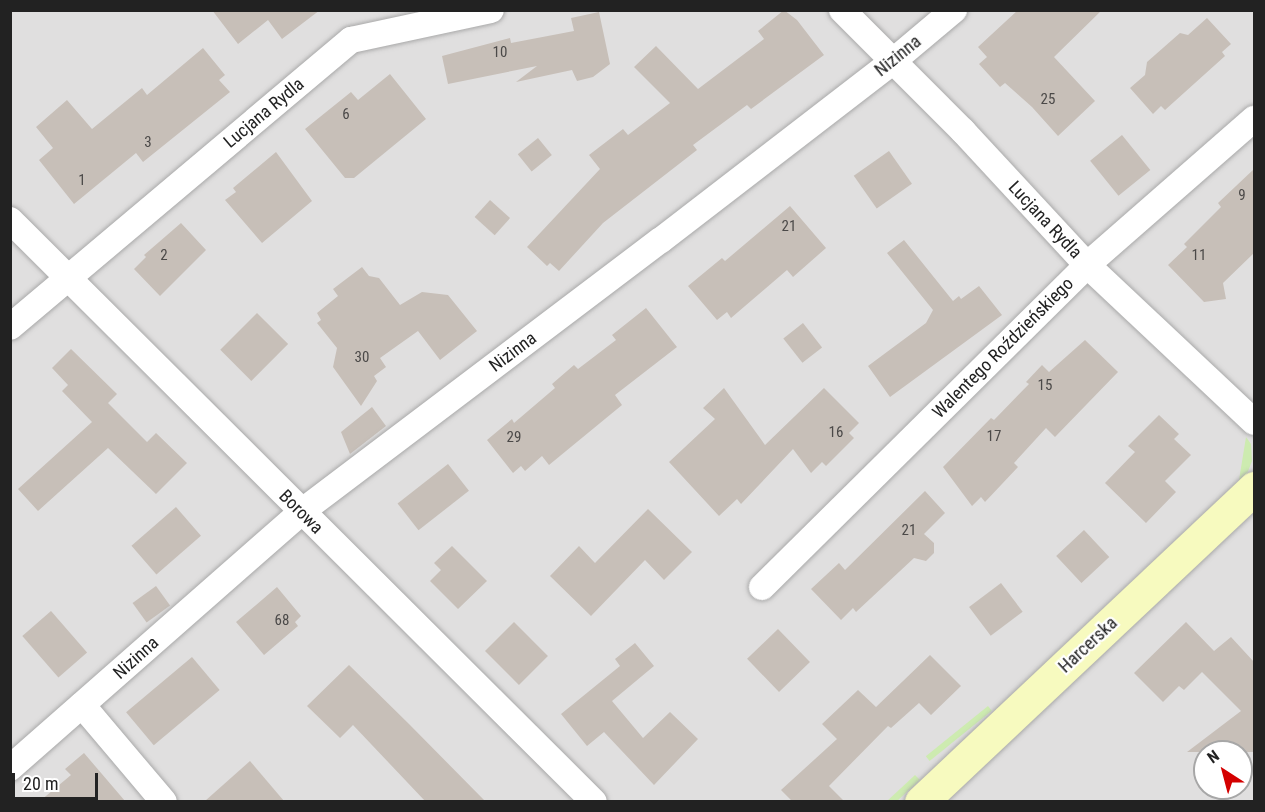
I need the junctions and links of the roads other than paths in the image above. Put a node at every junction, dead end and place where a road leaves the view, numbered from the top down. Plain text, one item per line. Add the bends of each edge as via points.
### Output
1 (490, 10) edge
2 (842, 10) edge
3 (954, 10) edge
4 (892, 62) junction
5 (1254, 119) edge
6 (10, 220) edge
7 (1087, 265) junction
8 (69, 278) junction
9 (10, 327) edge
10 (1254, 422) edge
11 (1254, 488) edge
12 (301, 512) junction
13 (762, 587) dead end
14 (82, 705) junction
15 (10, 768) edge
16 (164, 801) edge
17 (594, 801) edge
18 (921, 801) edge

1 - 8 street, Lucjana Rydla via 351,40
2 - 4 street, Lucjana Rydla
3 - 4 street, Nizinna
4 - 7 street, Lucjana Rydla via 963,131
4 - 12 street, Nizinna
5 - 7 street, Walentego Roździeńskiego
6 - 8 street, Borowa
7 - 10 street, Lucjana Rydla
7 - 13 street, Walentego Roździeńskiego
8 - 9 street, Lucjana Rydla
8 - 12 street, Borowa
11 - 18 street, Harcerska
12 - 14 street, Nizinna
12 - 17 street, Borowa
14 - 15 street, Nizinna
14 - 16 street

